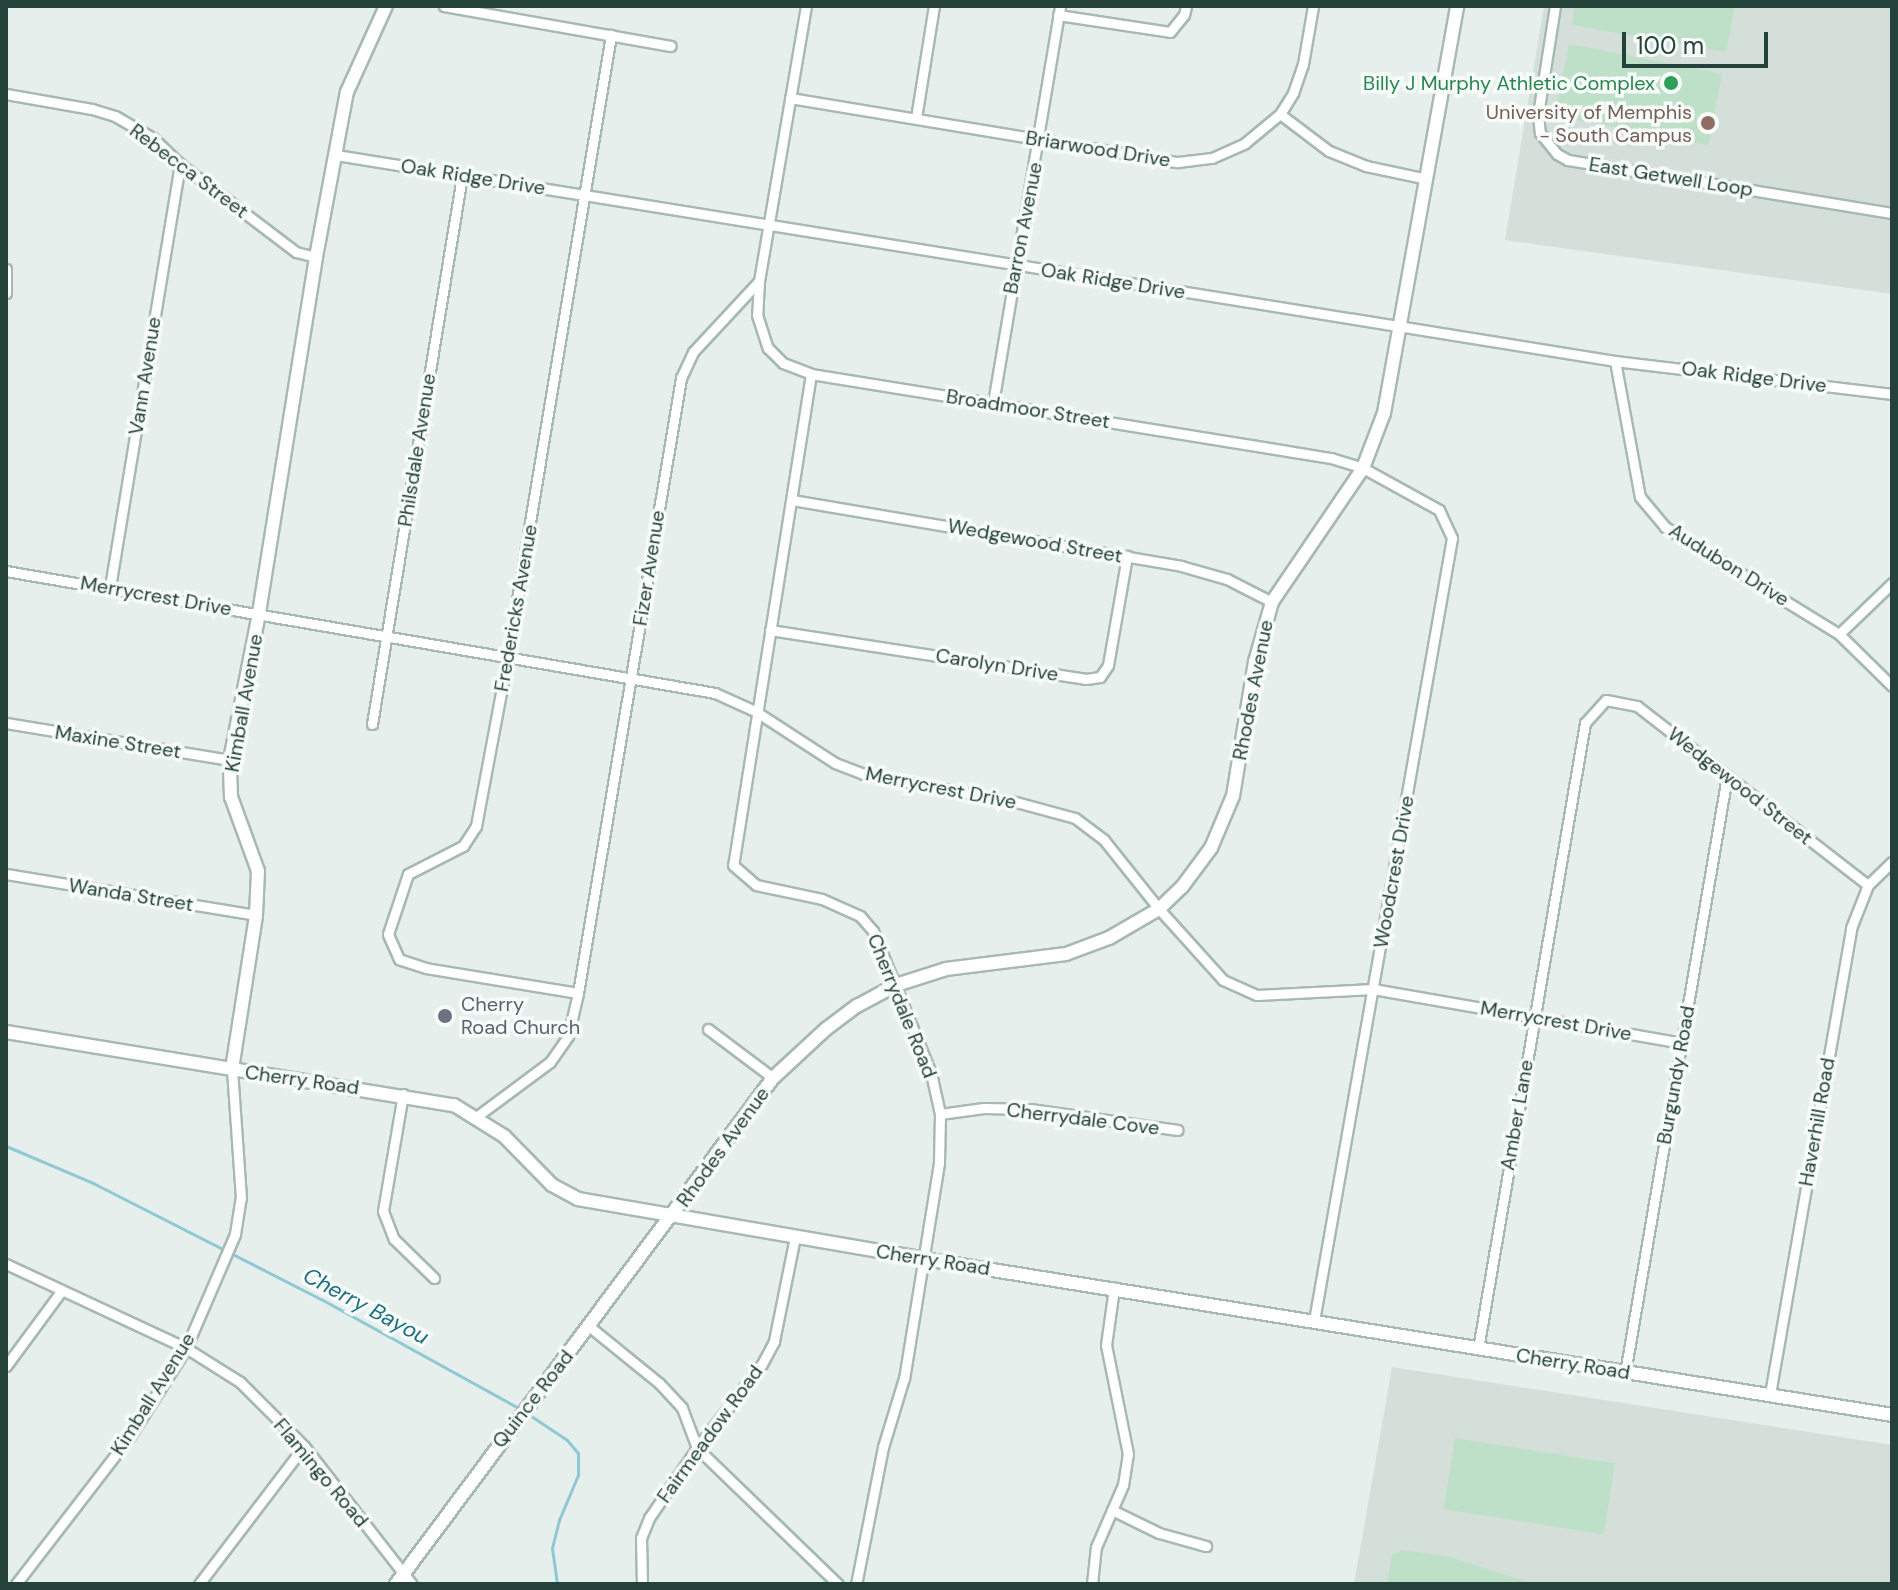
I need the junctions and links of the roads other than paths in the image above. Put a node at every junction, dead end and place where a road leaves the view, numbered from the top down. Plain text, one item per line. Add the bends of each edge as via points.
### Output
1 (386, 6) edge
2 (444, 6) edge
3 (806, 6) edge
4 (934, 6) edge
5 (1186, 6) edge
6 (1313, 6) edge
7 (1457, 6) edge
8 (1555, 6) edge
9 (1059, 10) edge
10 (611, 35) junction
11 (671, 46) dead end
12 (6, 94) edge
13 (790, 98) junction
14 (1280, 114) junction
15 (916, 118) junction
16 (1040, 140) junction
17 (336, 155) junction
18 (180, 164) junction
19 (462, 176) junction
20 (1427, 179) junction
21 (586, 195) junction
22 (1892, 213) edge
23 (770, 227) junction
24 (316, 257) junction
25 (1015, 265) junction
26 (6, 269) edge
27 (759, 281) junction
28 (6, 293) edge
29 (1399, 327) junction
30 (1615, 361) junction
31 (811, 374) junction
32 (1892, 394) edge
33 (993, 403) junction
34 (1363, 468) junction
35 (792, 500) junction
36 (1127, 556) junction
37 (6, 571) edge
38 (1892, 583) edge
39 (110, 587) junction
40 (1272, 602) junction
41 (259, 613) junction
42 (770, 630) junction
43 (1839, 634) junction
44 (387, 637) junction
45 (507, 660) junction
46 (631, 680) junction
47 (1892, 686) edge
48 (1606, 700) joint
49 (755, 711) junction
50 (6, 723) edge
51 (372, 724) dead end
52 (230, 760) junction
53 (1727, 776) junction
54 (1892, 862) edge
55 (6, 874) edge
56 (1868, 885) junction
57 (1159, 909) junction
58 (256, 915) junction
59 (896, 985) junction
60 (1373, 989) junction
61 (578, 993) junction
62 (1534, 1017) junction
63 (708, 1029) dead end
64 (6, 1032) edge
65 (1682, 1043) junction
66 (232, 1069) junction
67 (773, 1078) junction
68 (403, 1094) junction
69 (940, 1114) junction
70 (476, 1117) junction
71 (1178, 1130) dead end
72 (673, 1215) junction
73 (795, 1237) junction
74 (924, 1259) junction
75 (6, 1264) edge
76 (434, 1278) dead end
77 (1114, 1288) junction
78 (62, 1290) junction
79 (1314, 1321) junction
80 (590, 1327) junction
81 (186, 1348) junction
82 (1478, 1349) junction
83 (6, 1366) edge
84 (1625, 1373) junction
85 (1770, 1394) junction
86 (1892, 1415) edge
87 (304, 1446) junction
88 (697, 1448) junction
89 (1112, 1510) junction
90 (1206, 1546) dead end
91 (404, 1581) edge
92 (16, 1584) edge
93 (199, 1584) edge
94 (642, 1584) edge
95 (838, 1584) edge
96 (856, 1584) edge
97 (1092, 1584) edge

1 - 17 main road, Kimball Avenue via 347,92
2 - 10 street
3 - 13 street
4 - 15 street
5 - 9 street via 1170,32
6 - 14 street via 1303,64
7 - 20 main road, Rhodes Avenue
8 - 22 street, East Getwell Loop via 1538,115 1540,133 1557,154 1568,160
9 - 16 street, Barron Avenue
10 - 11 street
10 - 21 street, Fredericks Avenue
12 - 18 street, Rebecca Street via 115,116 153,138
13 - 15 street, Briarwood Drive
13 - 23 street
14 - 16 street, Briarwood Drive via 1245,143 1212,158 1189,161
14 - 20 street via 1329,151 1366,166
15 - 16 street, Briarwood Drive
16 - 25 street, Barron Avenue
17 - 19 street, Oak Ridge Drive
17 - 24 main road, Kimball Avenue
18 - 24 street, Rebecca Street via 296,252
18 - 39 street, Vann Avenue
19 - 21 street, Oak Ridge Drive
19 - 44 street, Philsdale Avenue
20 - 29 main road, Rhodes Avenue
21 - 23 street, Oak Ridge Drive
21 - 45 street, Fredericks Avenue
23 - 25 street, Oak Ridge Drive
23 - 27 street
24 - 41 main road, Kimball Avenue
25 - 29 street, Oak Ridge Drive
25 - 33 street, Barron Avenue
26 - 28 street
27 - 31 street, Broadmoor Street via 757,315 768,348 783,363
27 - 46 street, Fizer Avenue via 693,352 681,378
29 - 30 street, Oak Ridge Drive
29 - 34 main road, Rhodes Avenue via 1384,413
30 - 32 street, Oak Ridge Drive
30 - 43 street, Audubon Drive via 1640,497 1665,527
31 - 33 street, Broadmoor Street
31 - 35 street, Cherrydale Road
33 - 34 street, Broadmoor Street via 1331,458
34 - 40 main road, Rhodes Avenue
34 - 60 street, Woodcrest Drive via 1439,510 1452,538
35 - 36 street, Wedgewood Street
35 - 42 street, Cherrydale Road
36 - 40 street, Wedgewood Street via 1227,579
36 - 42 street, Carolyn Drive via 1108,665 1100,677
37 - 39 street, Merrycrest Drive
38 - 43 street
39 - 41 street, Merrycrest Drive
40 - 57 main road, Rhodes Avenue via 1255,662 1233,796 1211,848
41 - 44 street, Merrycrest Drive
41 - 52 main road, Kimball Avenue
42 - 49 street, Cherrydale Road
43 - 47 street, Audubon Drive
44 - 45 street, Merrycrest Drive
44 - 51 street, Philsdale Avenue
45 - 46 street, Merrycrest Drive
45 - 61 street, Fredericks Avenue via 476,826 463,846 408,874 388,934 399,959 412,964
46 - 49 street, Merrycrest Drive via 715,693
46 - 61 street, Fizer Avenue
48 - 53 street, Wedgewood Street via 1637,706
48 - 62 street, Amber Lane via 1585,723
49 - 57 street, Merrycrest Drive via 835,763 863,774 1075,818 1104,840
49 - 59 street, Cherrydale Road via 733,865 756,885 822,899 860,916 873,931
50 - 52 street, Maxine Street
52 - 58 main road, Kimball Avenue via 231,797 258,871
53 - 56 street, Wedgewood Street
53 - 65 street, Burgundy Road
54 - 56 street, Haverhill Road
55 - 58 street, Wanda Street
56 - 85 street, Haverhill Road via 1851,928
57 - 59 main road, Rhodes Avenue via 1109,938 1066,954 946,969
57 - 60 street, Merrycrest Drive via 1223,980 1257,995
58 - 66 main road, Kimball Avenue
59 - 67 main road, Rhodes Avenue via 836,1021
59 - 69 street, Cherrydale Road via 931,1073
60 - 62 street, Merrycrest Drive
60 - 79 street, Woodcrest Drive
61 - 70 street, Fizer Avenue via 568,1036 550,1062
62 - 65 street, Merrycrest Drive
62 - 82 street, Amber Lane
63 - 67 street, Rhodes Avenue
64 - 66 main road, Cherry Road
65 - 84 street, Burgundy Road
66 - 68 main road, Cherry Road
66 - 81 street, Kimball Avenue via 241,1198 235,1234
67 - 72 main road, Rhodes Avenue
68 - 70 main road, Cherry Road via 454,1105
68 - 76 street via 383,1211 394,1239
69 - 71 street, Cherrydale Cove via 1030,1109
69 - 74 street, Cherrydale Road via 939,1163
70 - 72 main road, Cherry Road via 504,1136 552,1185 578,1199
72 - 73 main road, Cherry Road
72 - 80 main road, Quince Road
73 - 74 main road, Cherry Road
73 - 88 street, Fairmeadow Road via 774,1341
74 - 77 main road, Cherry Road
74 - 96 street, Cherrydale Road via 904,1378 883,1447
75 - 78 street, Flamingo Road
77 - 79 main road, Cherry Road
77 - 89 street via 1106,1345 1128,1454
78 - 81 street, Flamingo Road
78 - 83 street
79 - 82 main road, Cherry Road
80 - 88 street via 682,1408
80 - 91 main road, Quince Road via 518,1417
81 - 87 street, Flamingo Road via 240,1382
81 - 92 street, Kimball Avenue via 130,1436
82 - 84 main road, Cherry Road
84 - 85 main road, Cherry Road
85 - 86 main road, Cherry Road
87 - 91 street, Flamingo Road
87 - 93 street
88 - 94 street, Fairmeadow Road via 649,1518 641,1538
88 - 95 street
89 - 90 street via 1159,1533
89 - 97 street via 1096,1547

